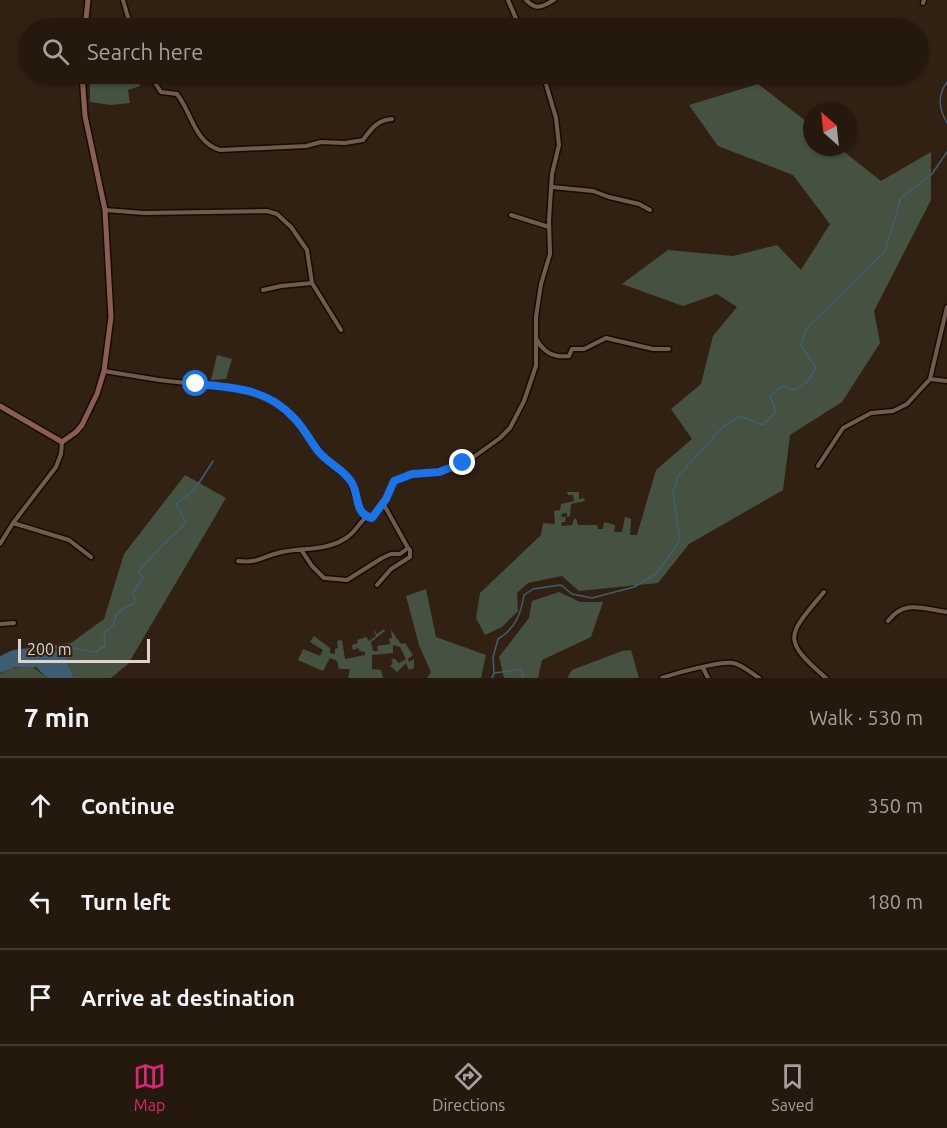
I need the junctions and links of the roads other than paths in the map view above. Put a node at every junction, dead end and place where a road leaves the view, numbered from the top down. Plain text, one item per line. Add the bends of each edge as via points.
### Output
1 (88, 0) edge
2 (123, 0) edge
3 (508, 0) edge
4 (513, 0) edge
5 (526, 0) edge
6 (554, 0) edge
7 (512, 11) junction
8 (86, 18) edge
9 (128, 18) edge
10 (515, 18) edge
11 (82, 84) edge
12 (156, 84) edge
13 (546, 84) edge
14 (392, 119) dead end
15 (552, 187) junction
16 (105, 210) junction
17 (650, 210) dead end
18 (512, 215) dead end
19 (549, 228) junction
20 (312, 284) junction
21 (263, 290) dead end
22 (947, 307) edge
23 (341, 330) dead end
24 (535, 338) junction
25 (669, 349) dead end
26 (104, 371) junction
27 (930, 379) junction
28 (947, 381) edge
29 (0, 406) edge
30 (62, 442) junction
31 (818, 466) dead end
32 (383, 503) junction
33 (372, 518) junction
34 (13, 523) junction
35 (0, 544) edge
36 (408, 548) junction
37 (302, 550) junction
38 (91, 557) dead end
39 (238, 561) dead end
40 (377, 585) dead end
41 (824, 592) dead end
42 (947, 612) edge
43 (888, 621) dead end
44 (14, 623) dead end
45 (0, 624) edge
46 (703, 668) junction
47 (662, 678) edge
48 (708, 678) edge
49 (759, 678) edge
50 (826, 678) edge

1 - 8 main road
2 - 9 street
3 - 7 street
4 - 7 street
5 - 6 street via 538,8
7 - 10 street
11 - 16 main road
12 - 14 street via 161,92 177,94 191,124 209,145 220,150 363,140 377,123
13 - 15 street via 559,145
15 - 17 street via 593,192
15 - 19 street
16 - 20 street via 277,214 307,250
16 - 26 main road via 111,317
18 - 19 street
19 - 24 street via 550,254 541,284
20 - 21 street
20 - 23 street
22 - 27 street
24 - 25 street via 545,351 562,357 569,356 572,349 584,349 606,338
24 - 32 street via 536,370 521,409 506,433 452,468 399,478
26 - 30 main road via 82,425
26 - 33 street via 264,395 294,417 326,460 350,480 361,512
27 - 28 street
27 - 31 street via 907,404 894,411 871,414 843,428
29 - 30 main road
30 - 34 street via 56,467
32 - 33 street
32 - 36 street
33 - 37 street via 365,518 340,541
34 - 35 street
34 - 38 street via 69,540
36 - 37 street via 382,558 347,580 324,578
36 - 40 street via 410,557 390,568
37 - 39 street via 256,561
41 - 50 street via 796,629 793,640 804,658
42 - 43 street via 908,607 899,609
44 - 45 street
46 - 47 street
46 - 48 street
46 - 49 street via 732,663

